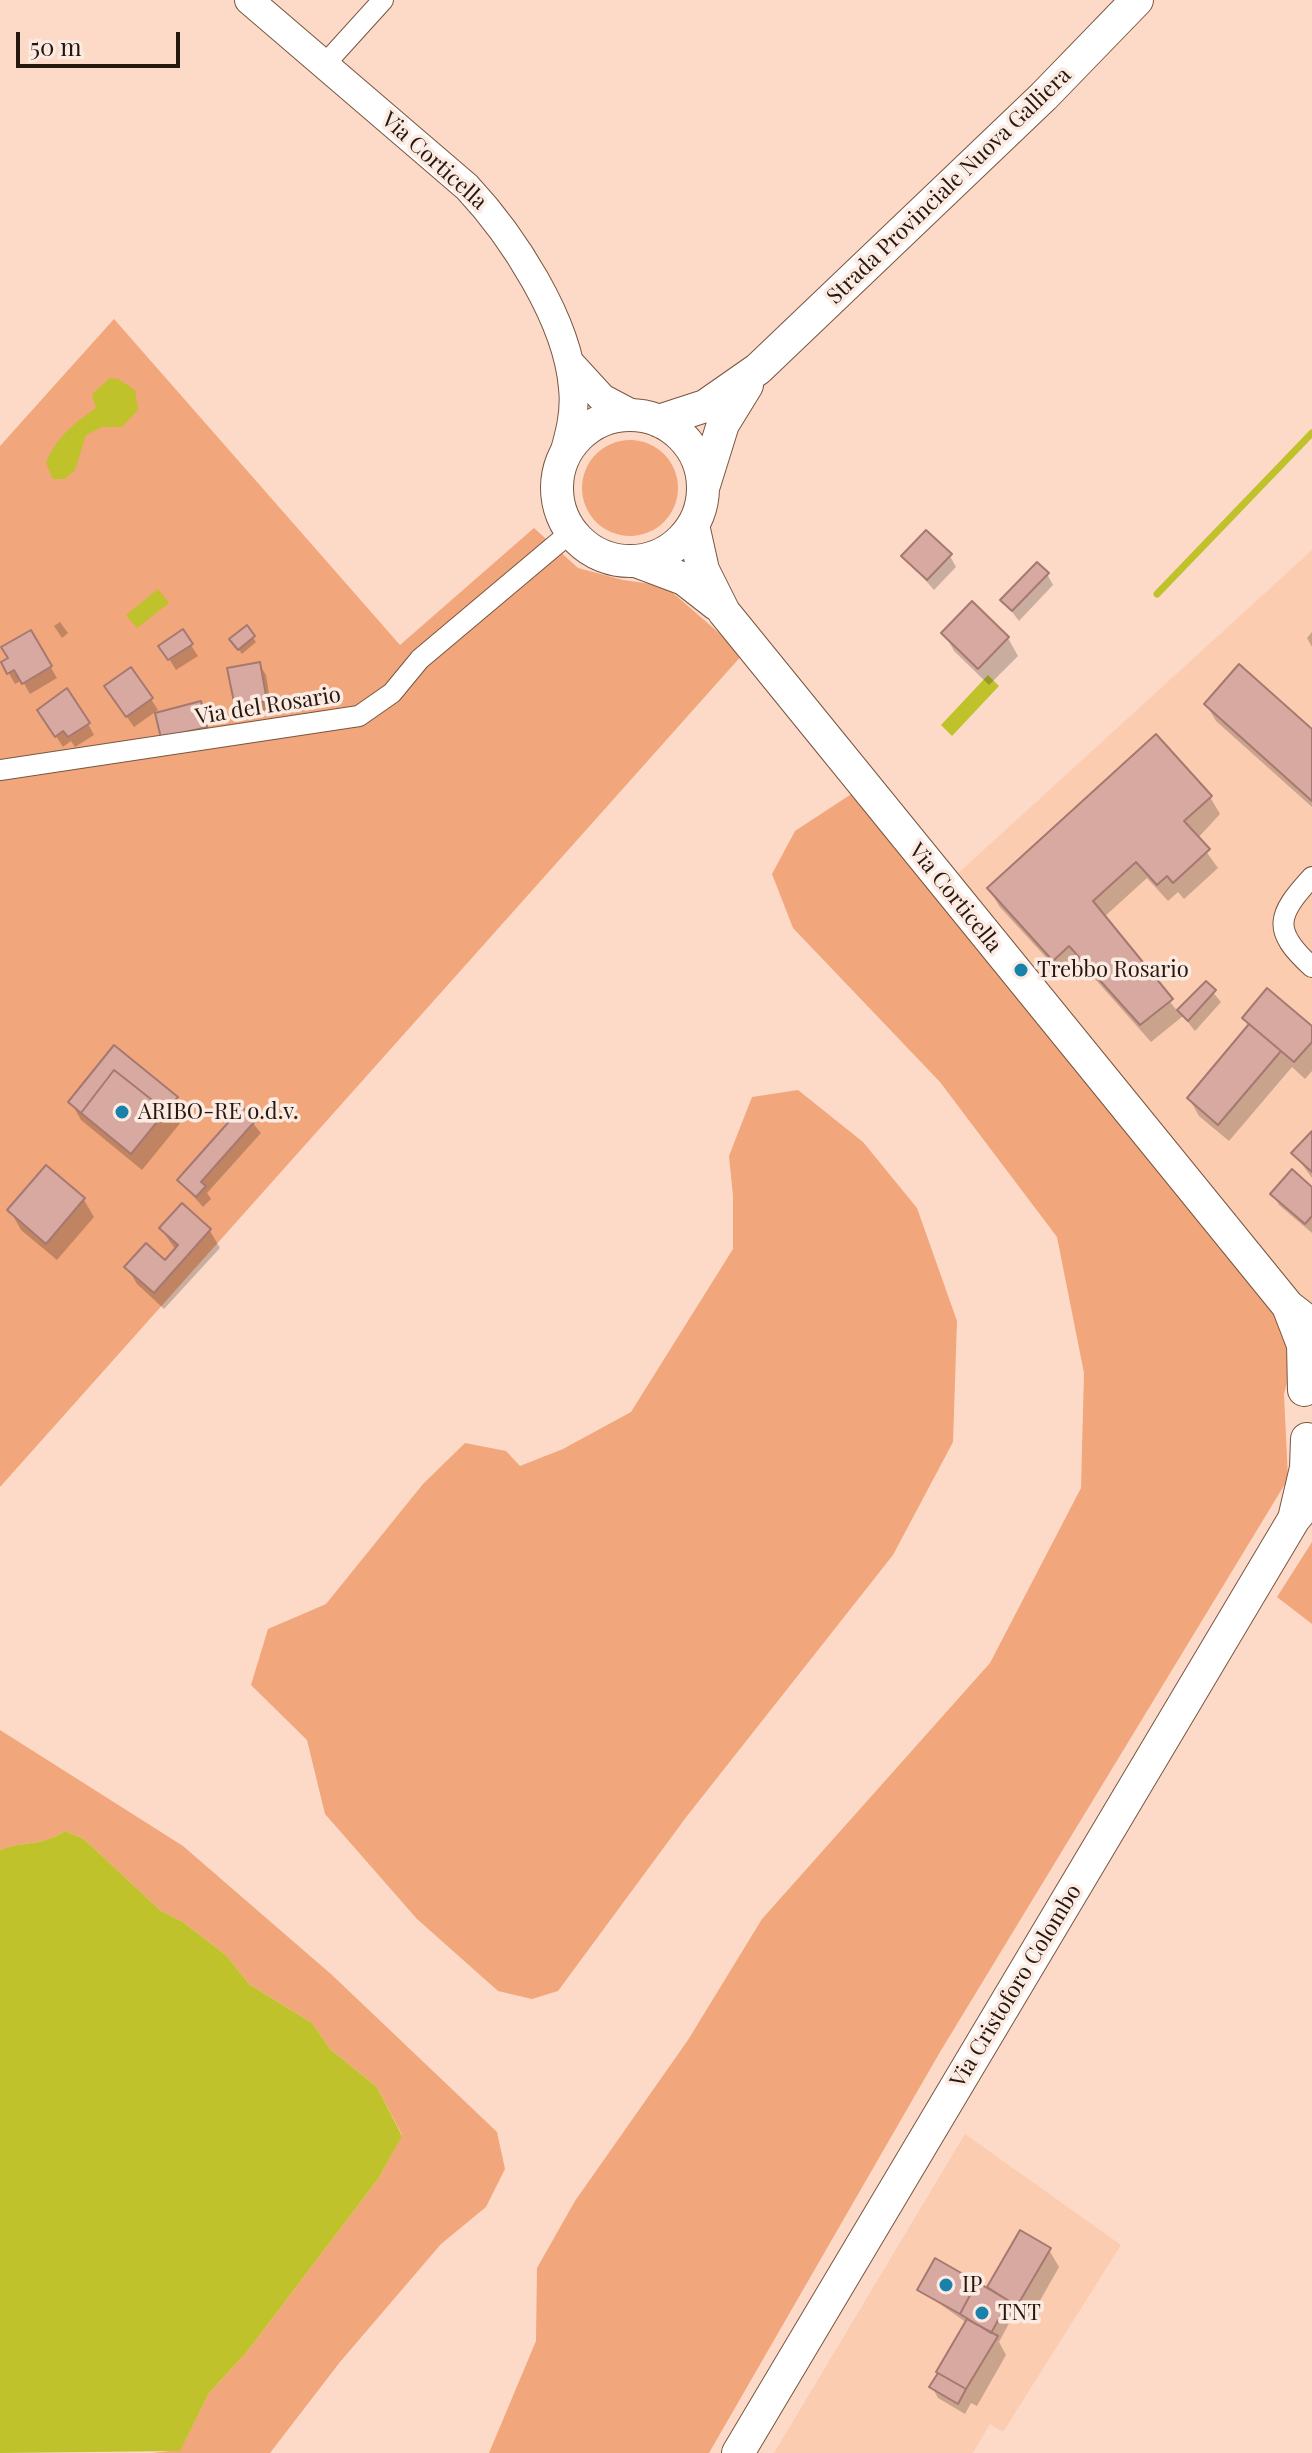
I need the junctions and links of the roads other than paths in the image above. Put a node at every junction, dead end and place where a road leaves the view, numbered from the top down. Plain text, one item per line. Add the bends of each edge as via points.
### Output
1 (249, 0) edge
2 (383, 0) edge
3 (1137, 0) edge
4 (325, 64) junction
5 (569, 361) junction
6 (758, 369) junction
7 (646, 418) junction
8 (562, 461) junction
9 (703, 491) junction
10 (693, 525) junction
11 (571, 532) junction
12 (636, 561) junction
13 (724, 612) junction
14 (0, 770) edge
15 (1312, 877) edge
16 (1312, 967) edge
17 (1300, 1316) edge
18 (1308, 1383) edge
19 (1310, 1442) edge
20 (1303, 1508) edge
21 (738, 2453) edge

1 - 4 street, Via Corticella
2 - 4 street
3 - 6 main road, Strada Provinciale Nuova Galliera
4 - 5 street, Via Corticella via 498,220 532,276
5 - 7 street, Via Corticella via 602,398
5 - 8 street, Via Corticella via 574,406
6 - 7 main road via 705,406
6 - 9 main road via 723,424
7 - 8 main road via 616,417 583,432
7 - 9 main road via 687,442 702,473
8 - 11 main road via 558,498
9 - 10 main road
10 - 12 main road via 669,550
10 - 13 main road, Via Corticella via 703,570
11 - 12 main road via 597,553
11 - 14 street, Via del Rosario via 420,659 392,693 359,716
12 - 13 main road via 684,579
13 - 17 main road, Via Corticella
15 - 16 street via 1293,898 1282,930
17 - 18 main road, Via Corticella
18 - 19 main road, Via Cristoforo Colombo via 1301,1415
19 - 20 main road, Via Cristoforo Colombo
20 - 21 main road, Via Cristoforo Colombo

